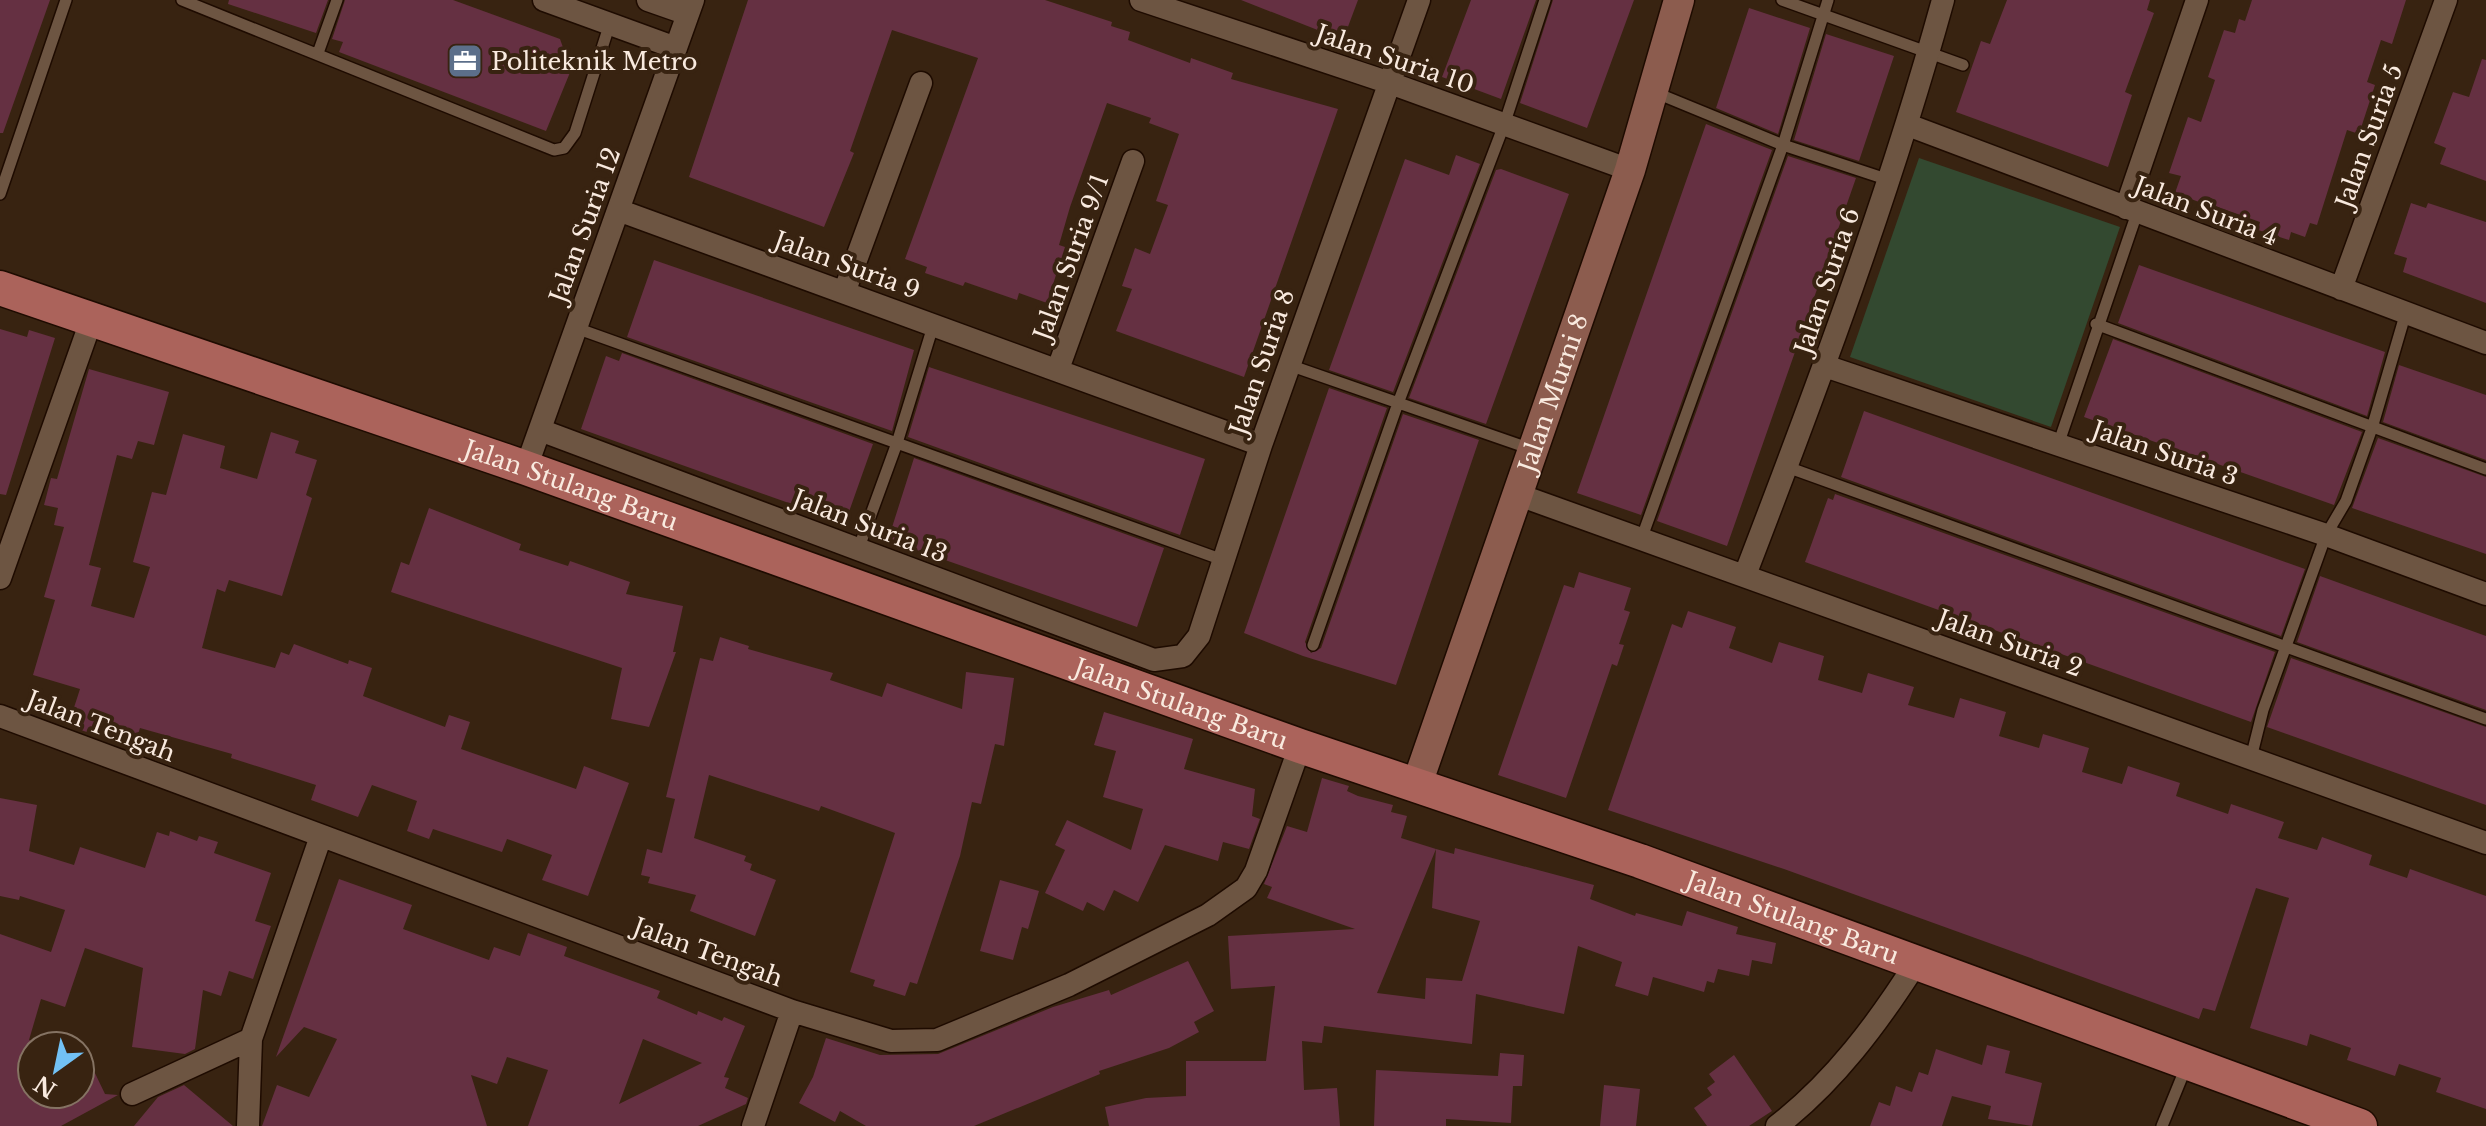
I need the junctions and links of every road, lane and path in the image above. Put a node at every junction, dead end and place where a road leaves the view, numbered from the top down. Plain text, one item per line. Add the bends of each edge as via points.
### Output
1 (66, 0) edge
2 (182, 0) edge
3 (337, 0) edge
4 (544, 0) edge
5 (648, 0) edge
6 (1141, 0) edge
7 (1419, 0) edge
8 (1545, 0) edge
9 (1679, 0) edge
10 (1782, 0) edge
11 (1828, 0) edge
12 (1943, 0) edge
13 (2197, 0) edge
14 (2446, 0) edge
15 (690, 7) edge
16 (1824, 16) junction
17 (610, 23) junction
18 (676, 48) junction
19 (318, 53) junction
20 (1928, 53) junction
21 (1963, 65) dead end
22 (921, 83) dead end
23 (1390, 83) junction
24 (1653, 92) junction
25 (1504, 125) junction
26 (1908, 125) junction
27 (1783, 145) junction
28 (1133, 161) dead end
29 (1630, 170) junction
30 (1889, 180) junction
31 (0, 194) edge
32 (618, 210) junction
33 (2131, 210) junction
34 (0, 288) edge
35 (2341, 289) junction
36 (845, 290) junction
37 (2406, 312) junction
38 (91, 321) junction
39 (934, 323) junction
40 (2096, 324) junction
41 (576, 328) junction
42 (2486, 343) edge
43 (1289, 365) junction
44 (1825, 366) junction
45 (1058, 369) junction
46 (1397, 406) junction
47 (2372, 428) junction
48 (540, 430) junction
49 (897, 443) junction
50 (1261, 445) junction
51 (2058, 445) junction
52 (1532, 450) junction
53 (1787, 467) junction
54 (526, 468) junction
55 (2486, 469) edge
56 (1516, 494) junction
57 (2326, 535) junction
58 (1641, 540) junction
59 (858, 550) junction
60 (1223, 560) junction
61 (1745, 575) junction
62 (0, 578) edge
63 (2486, 594) edge
64 (1313, 645) dead end
65 (2286, 645) junction
66 (1183, 656) joint
67 (0, 716) edge
68 (2486, 719) edge
69 (1300, 746) junction
70 (2251, 758) junction
71 (1417, 784) junction
72 (321, 836) junction
73 (2486, 843) edge
74 (1916, 963) junction
75 (792, 1011) junction
76 (251, 1039) junction
77 (2188, 1063) junction
78 (132, 1094) dead end
79 (248, 1126) edge
80 (753, 1126) edge
81 (1777, 1126) edge
82 (2162, 1126) edge
83 (2360, 1126) edge

1 - 31 lane
2 - 19 lane
3 - 19 lane
4 - 17 street
5 - 15 street
6 - 23 street, Jalan Suria 10
7 - 23 street, Jalan Suria 8
8 - 25 lane
9 - 24 street, Jalan Murni 8
10 - 16 lane
11 - 16 lane
12 - 20 street, Jalan Suria 6
13 - 33 street
14 - 35 street, Jalan Suria 5
15 - 18 street, Jalan Suria 12
16 - 20 lane
16 - 27 lane
17 - 18 street
17 - 19 lane via 575,133 564,148 554,150
18 - 32 street, Jalan Suria 12
20 - 21 lane
20 - 26 street, Jalan Suria 6
22 - 36 street
23 - 25 street, Jalan Suria 10
23 - 43 street, Jalan Suria 8
24 - 27 lane
24 - 29 street, Jalan Murni 8
25 - 29 street, Jalan Suria 10
25 - 46 lane
26 - 30 street, Jalan Suria 6
26 - 33 street, Jalan Suria 4
27 - 30 lane
27 - 58 lane
28 - 45 street, Jalan Suria 9/1
29 - 52 street, Jalan Murni 8
30 - 44 street, Jalan Suria 6
32 - 36 street, Jalan Suria 9
32 - 41 street, Jalan Suria 12
33 - 35 street, Jalan Suria 4
33 - 40 lane
34 - 38 main road, Jalan Stulang Baru
35 - 37 street, Jalan Suria 4
36 - 39 street, Jalan Suria 9
37 - 42 street, Jalan Suria 4
37 - 47 lane
38 - 54 main road, Jalan Stulang Baru
38 - 62 street
39 - 45 street, Jalan Suria 9
39 - 49 lane
40 - 47 lane
40 - 51 lane
41 - 48 street, Jalan Suria 12
41 - 49 lane
43 - 46 lane
43 - 50 street, Jalan Suria 8
44 - 51 street, Jalan Suria 3
44 - 53 street, Jalan Suria 6
45 - 50 street, Jalan Suria 9
46 - 52 lane
46 - 64 lane
47 - 55 lane
47 - 57 lane via 2346,501
48 - 54 street, Jalan Suria 12
48 - 59 street, Jalan Suria 13
49 - 59 lane
49 - 60 lane
50 - 60 street, Jalan Suria 8
51 - 57 street, Jalan Suria 3
52 - 56 street, Jalan Murni 8
53 - 61 street, Jalan Suria 6
53 - 65 lane
54 - 69 main road, Jalan Stulang Baru
56 - 58 street, Jalan Suria 2
56 - 71 street, Jalan Murni 8
57 - 63 street, Jalan Suria 3
57 - 65 lane
58 - 61 street, Jalan Suria 2
59 - 66 street, Jalan Suria 13 via 1154,660
60 - 66 street, Jalan Suria 8 via 1199,636
61 - 70 street, Jalan Suria 2
65 - 68 lane
65 - 70 lane
67 - 72 street, Jalan Tengah
69 - 71 main road, Jalan Stulang Baru
69 - 75 street, Jalan Tengah via 1256,871 1246,888 1208,915 1069,985 937,1040 891,1041
70 - 73 street, Jalan Suria 2
71 - 74 main road, Jalan Stulang Baru
72 - 75 street, Jalan Tengah
72 - 76 street
74 - 77 main road, Jalan Stulang Baru
74 - 81 street via 1883,1014 1828,1079
75 - 80 street
76 - 78 street
76 - 79 street
77 - 82 lane
77 - 83 main road, Jalan Stulang Baru

